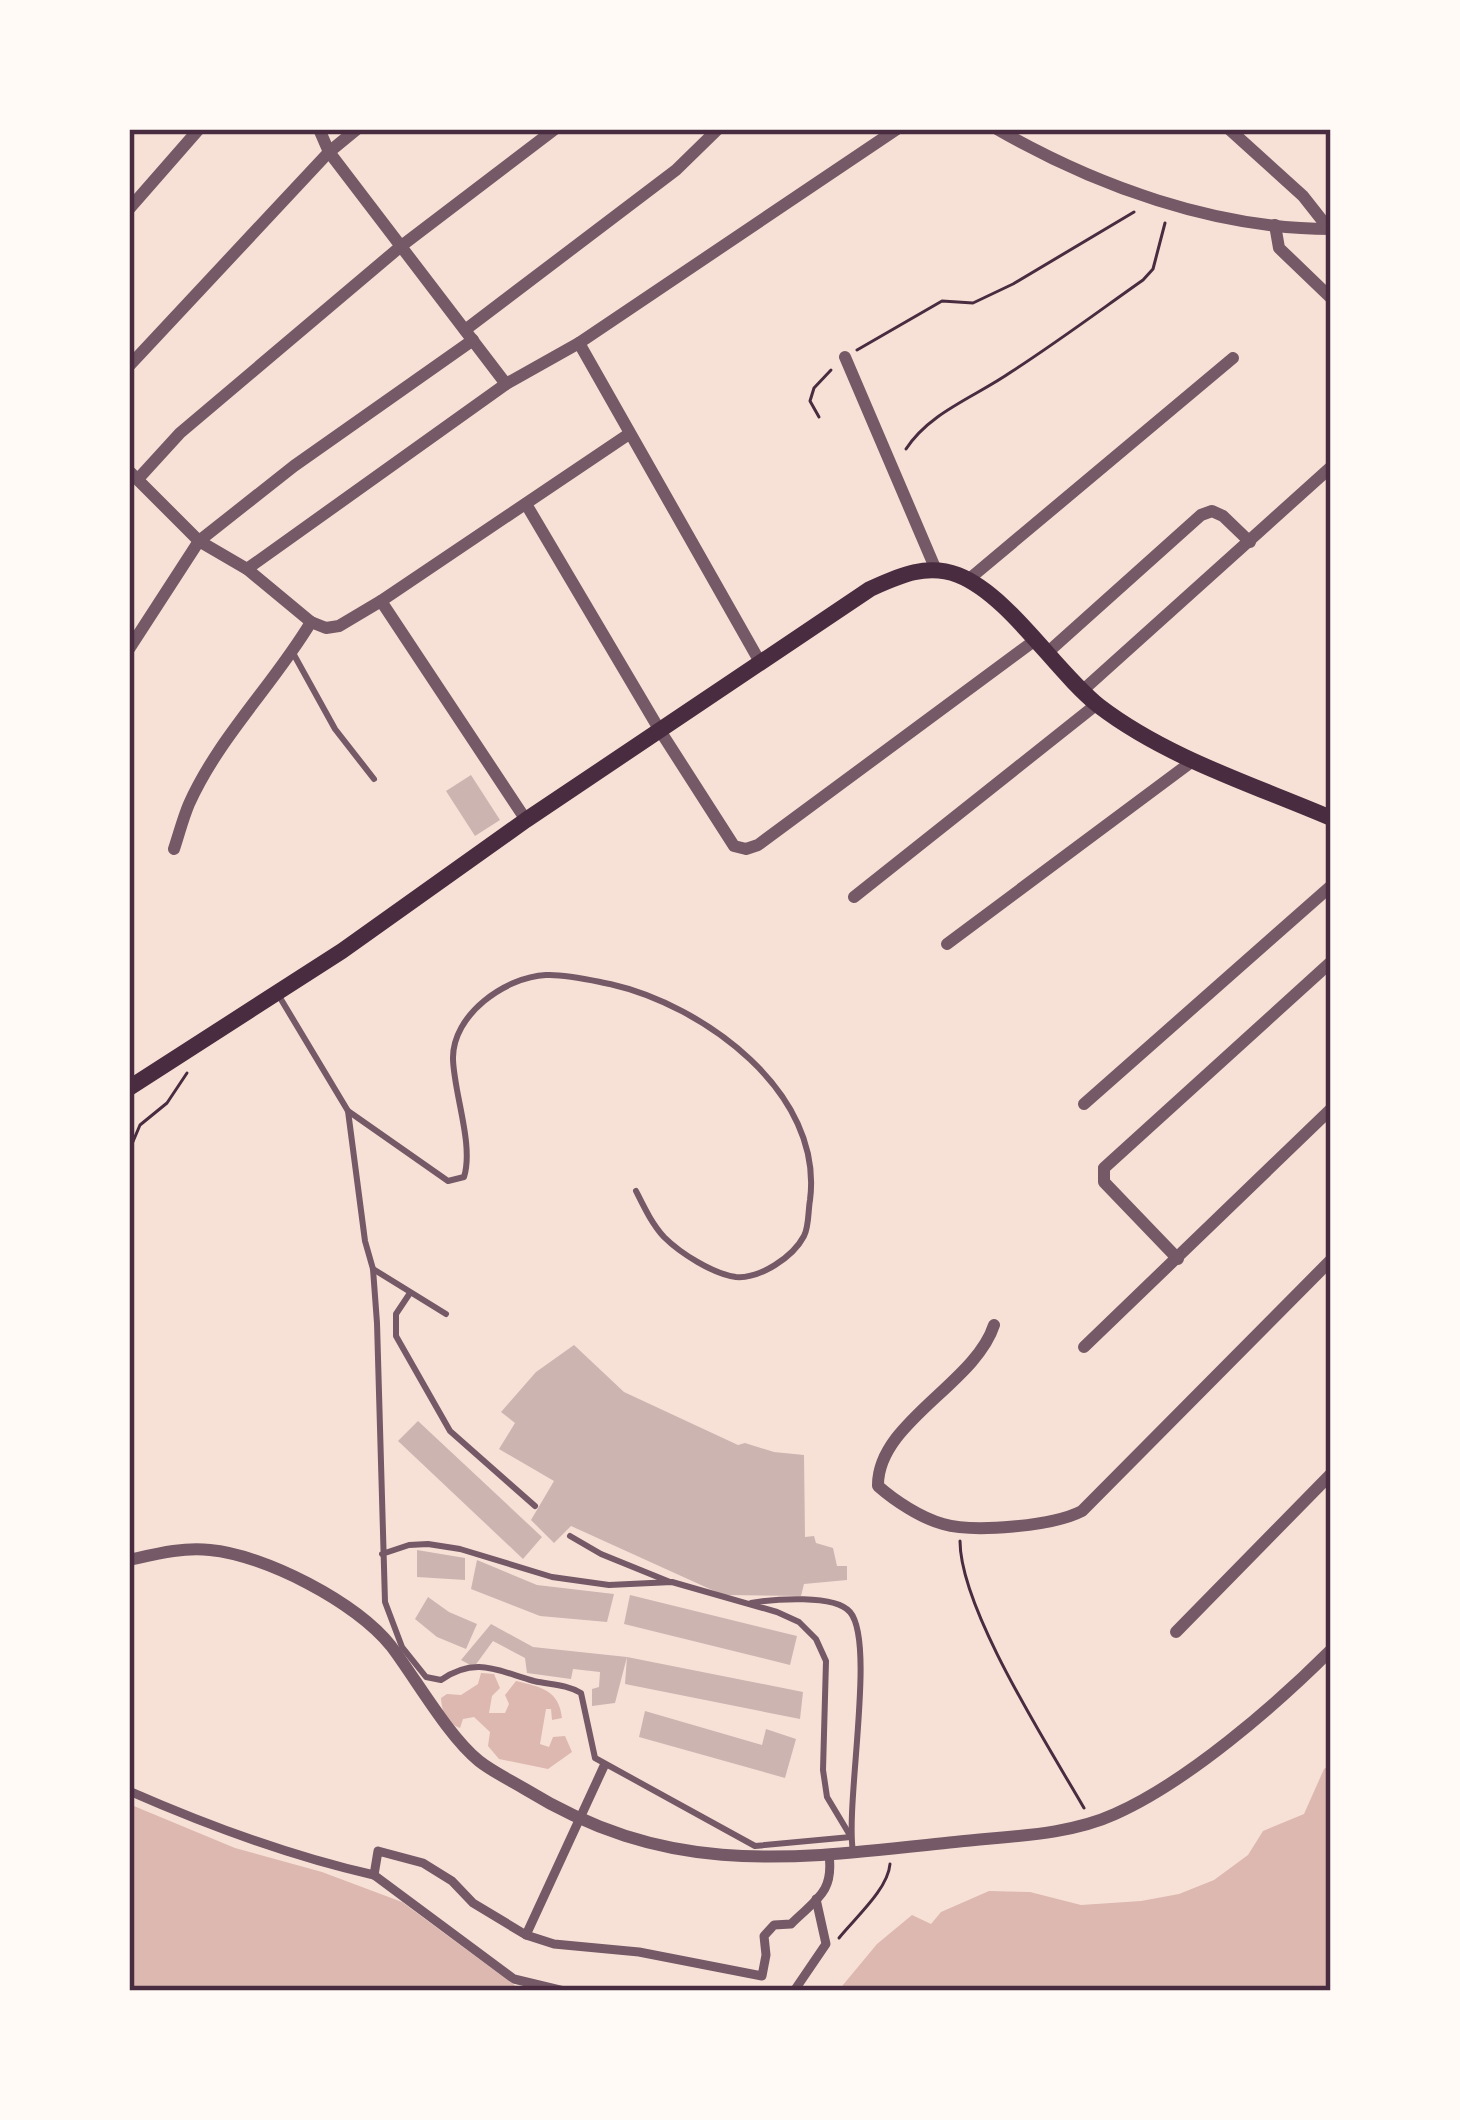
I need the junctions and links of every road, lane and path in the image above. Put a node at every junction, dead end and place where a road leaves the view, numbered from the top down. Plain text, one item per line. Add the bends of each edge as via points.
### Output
1 (200, 129) edge
2 (319, 129) edge
3 (358, 129) edge
4 (555, 129) edge
5 (718, 129) edge
6 (897, 129) edge
7 (997, 129) edge
8 (1229, 129) edge
9 (329, 152) junction
10 (1169, 202) junction
11 (129, 209) edge
12 (1275, 225) junction
13 (1330, 229) edge
14 (400, 247) junction
15 (1331, 298) edge
16 (469, 335) junction
17 (579, 343) junction
18 (845, 357) junction
19 (1233, 358) dead end
20 (129, 366) edge
21 (506, 383) junction
22 (818, 417) dead end
23 (629, 434) junction
24 (1331, 467) edge
25 (133, 475) edge
26 (896, 479) junction
27 (526, 504) junction
28 (199, 541) junction
29 (1250, 542) junction
30 (247, 568) junction
31 (936, 570) junction
32 (968, 580) junction
33 (382, 601) junction
34 (311, 622) junction
35 (1041, 647) junction
36 (129, 649) edge
37 (293, 653) junction
38 (760, 662) junction
39 (1082, 691) junction
40 (1097, 704) junction
41 (659, 729) junction
42 (1194, 760) junction
43 (374, 778) dead end
44 (1331, 818) edge
45 (526, 820) junction
46 (174, 849) dead end
47 (1331, 886) edge
48 (854, 897) dead end
49 (947, 944) dead end
50 (1331, 962) edge
51 (277, 993) junction
52 (190, 1048) junction
53 (129, 1088) edge
54 (1084, 1104) dead end
55 (1331, 1109) edge
56 (348, 1112) junction
57 (129, 1151) edge
58 (635, 1191) dead end
59 (1178, 1258) junction
60 (1331, 1260) edge
61 (373, 1268) junction
62 (410, 1293) junction
63 (446, 1314) dead end
64 (994, 1325) dead end
65 (1084, 1347) dead end
66 (1331, 1474) edge
67 (535, 1506) dead end
68 (960, 1528) junction
69 (570, 1536) dead end
70 (382, 1554) junction
71 (129, 1560) edge
72 (672, 1582) junction
73 (745, 1604) junction
74 (1176, 1631) dead end
75 (1331, 1650) edge
76 (604, 1766) junction
77 (129, 1791) edge
78 (578, 1818) junction
79 (1092, 1822) junction
80 (852, 1844) junction
81 (891, 1850) junction
82 (830, 1855) junction
83 (374, 1875) junction
84 (817, 1899) junction
85 (526, 1935) junction
86 (826, 1944) junction
87 (762, 1973) junction
88 (564, 1991) edge
89 (765, 1991) edge
90 (794, 1991) edge

1 - 11 street
2 - 9 street
3 - 9 street
4 - 14 street
5 - 16 street
6 - 17 street
7 - 10 street via 1087,176
8 - 13 street
9 - 14 street
9 - 20 street
10 - 12 street
10 - 18 path via 1131,212 973,303 942,301
10 - 26 path via 1158,256 1142,280 936,417 904,452
12 - 13 street
12 - 15 street via 1279,248
14 - 16 street
14 - 25 street
16 - 21 street
16 - 28 street
17 - 21 street
17 - 23 street
18 - 22 path via 814,388
18 - 26 street
19 - 32 street
21 - 30 street
23 - 27 street
23 - 38 street
24 - 29 street
25 - 28 street
26 - 31 street
27 - 33 street
27 - 41 street
28 - 30 street
28 - 36 street
29 - 35 street via 1223,516 1201,514
29 - 39 street
30 - 34 street
31 - 32 main road
31 - 38 main road via 870,589
32 - 35 main road
33 - 34 street via 339,626
33 - 45 street
34 - 37 street
35 - 39 main road
35 - 41 street via 746,849 724,835
37 - 43 lane via 335,729
37 - 46 street via 190,802
38 - 41 main road
39 - 40 main road
40 - 42 main road
40 - 48 street
41 - 45 main road
42 - 44 main road
42 - 49 street
45 - 51 main road
47 - 54 street
50 - 59 street via 1104,1168 1104,1182
51 - 52 main road
51 - 56 lane
52 - 53 main road
52 - 57 path via 189,1070 140,1125
55 - 59 street
56 - 58 lane via 432,1172 464,1177 452,1053 471,1011 509,985 545,975 632,989 703,1023 750,1058 781,1095 805,1144 812,1184 805,1235 781,1261 736,1276 668,1241
56 - 61 lane
59 - 65 street
60 - 68 street via 1082,1511
61 - 62 lane
61 - 70 lane
62 - 63 lane
62 - 67 lane via 396,1315 396,1336 450,1431
64 - 68 street via 986,1348 922,1409 878,1470 878,1486 889,1495
66 - 74 street
68 - 79 path via 977,1608
69 - 72 lane
70 - 72 lane via 428,1544 552,1577
70 - 76 lane via 385,1602 401,1647 426,1677 495,1666 567,1685 581,1693 591,1748
71 - 78 street via 212,1550 303,1583 374,1628 477,1760
72 - 73 lane
73 - 80 lane via 799,1622 826,1661 827,1797
73 - 80 lane via 836,1603 856,1622
75 - 79 street via 1242,1730 1155,1792
76 - 78 street
76 - 80 lane via 755,1846
77 - 83 street via 238,1837
78 - 82 street via 714,1857
78 - 85 street
79 - 81 street
80 - 81 street
80 - 82 street
81 - 86 path via 886,1883
82 - 84 street via 829,1887
83 - 85 street via 378,1851 423,1863
83 - 88 street via 514,1979
84 - 86 street
84 - 87 street via 764,1936
85 - 87 street
86 - 90 street
87 - 89 street

